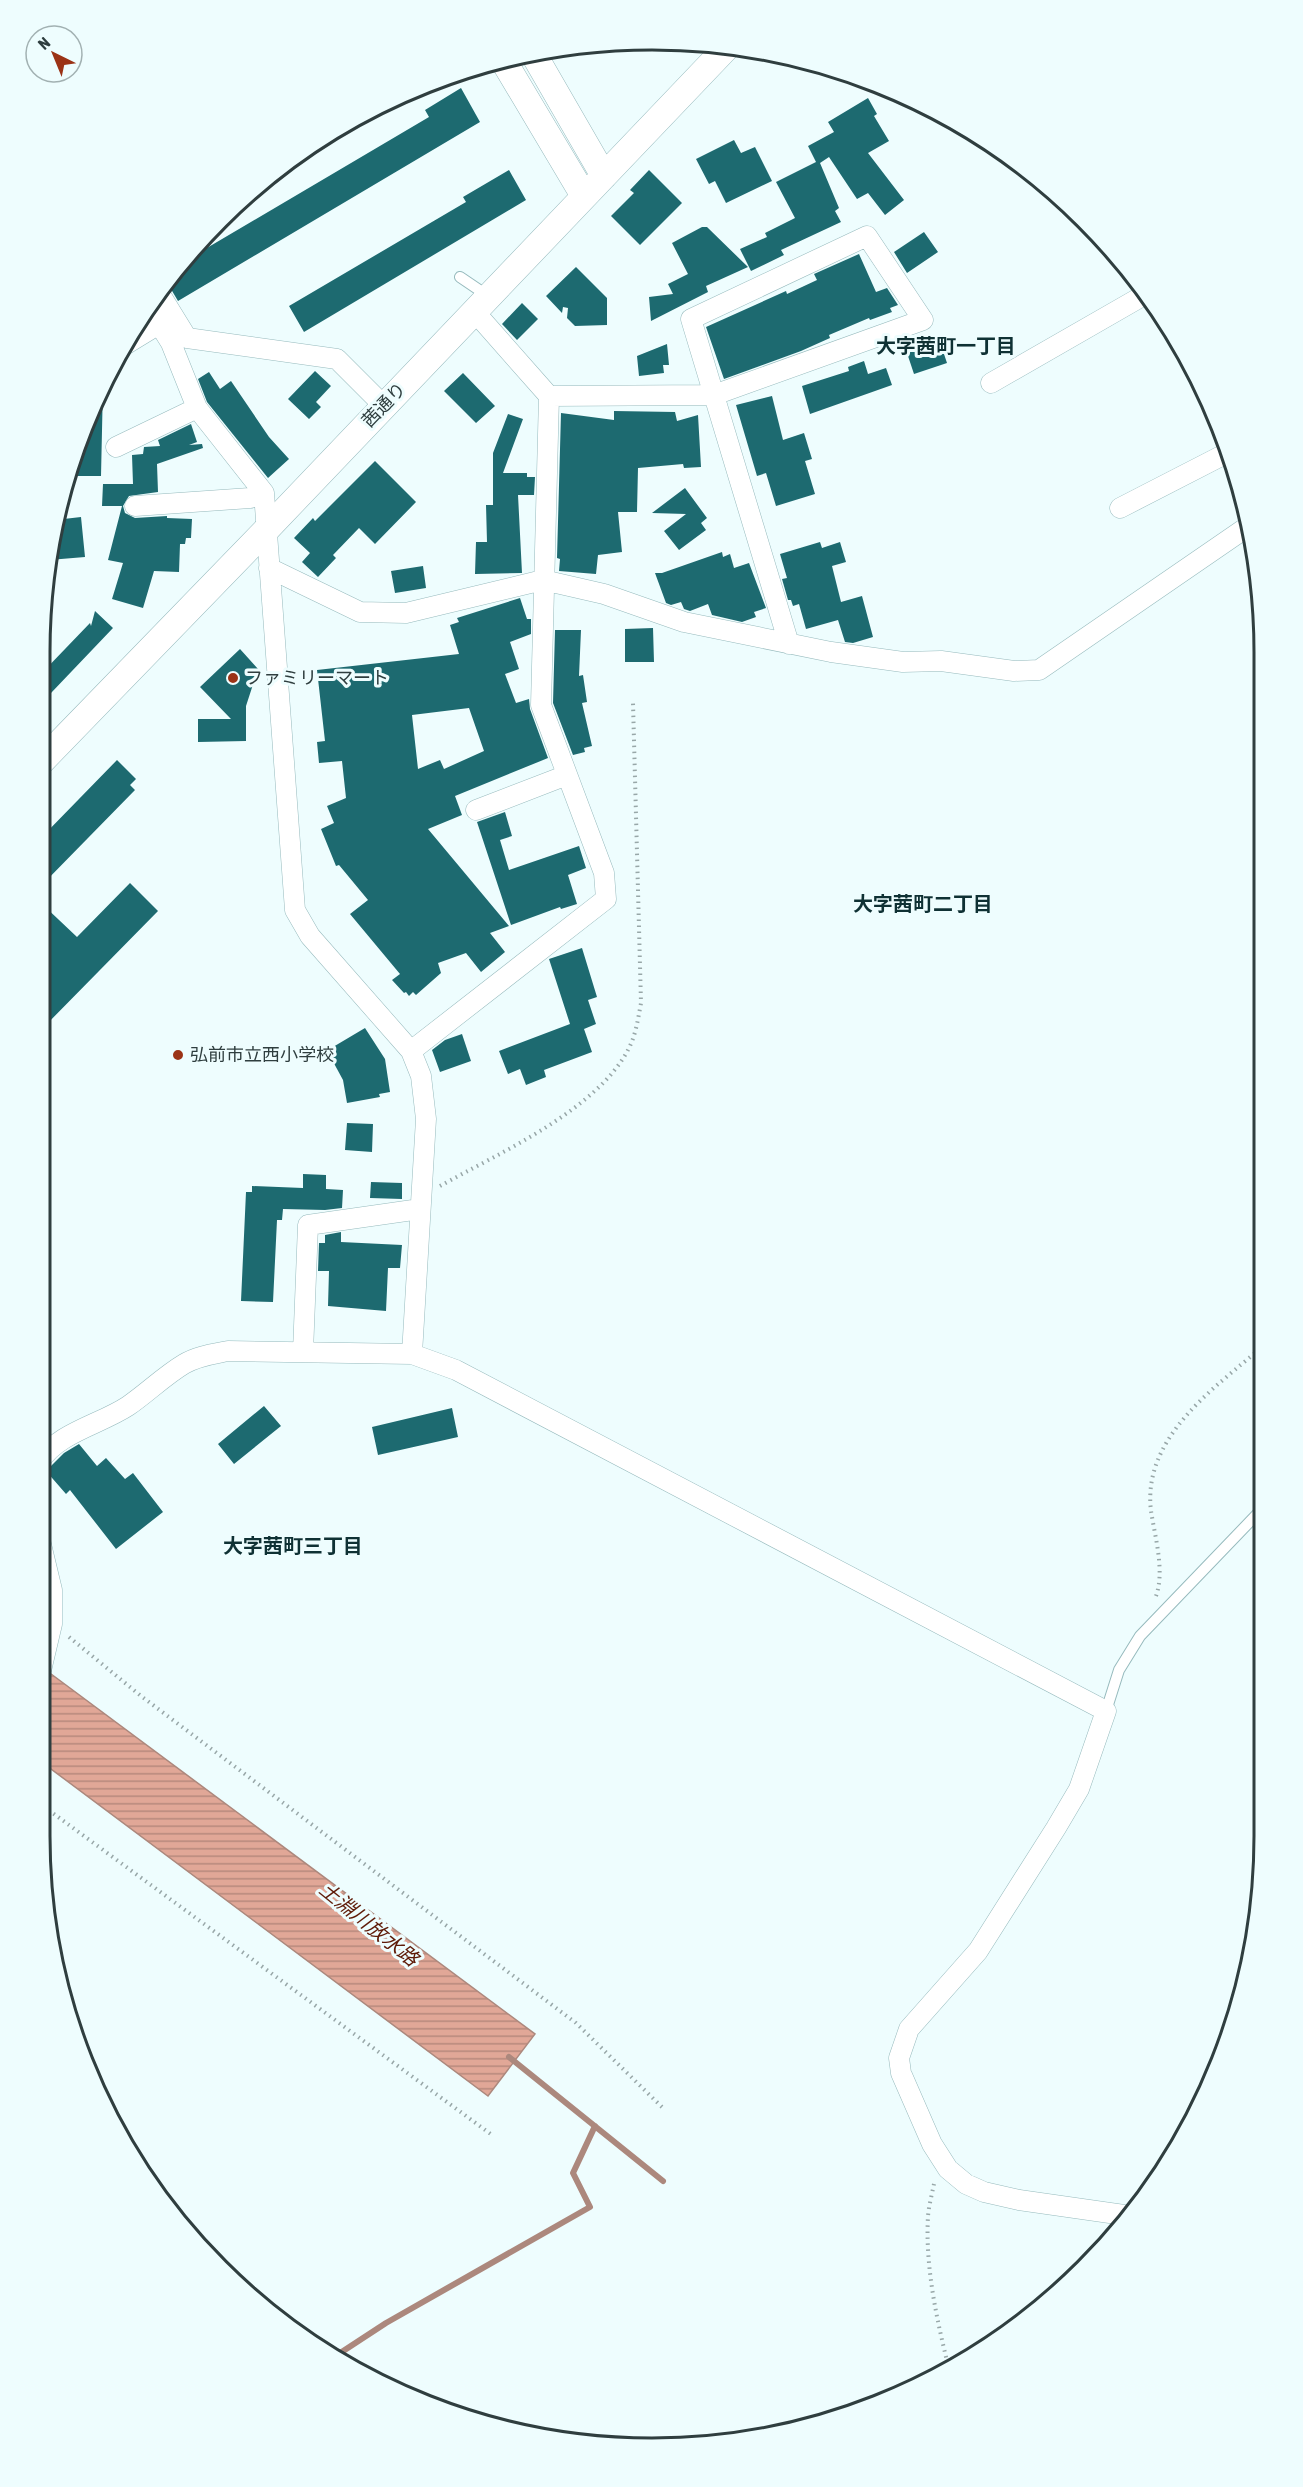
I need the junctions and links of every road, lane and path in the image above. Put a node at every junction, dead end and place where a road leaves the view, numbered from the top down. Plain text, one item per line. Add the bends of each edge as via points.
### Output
1 (720, 54) edge
2 (537, 60) edge
3 (507, 67) edge
4 (604, 176) junction
5 (584, 196) junction
6 (460, 277) dead end
7 (1139, 298) edge
8 (163, 300) edge
9 (481, 304) junction
10 (153, 314) edge
11 (159, 324) junction
12 (139, 336) edge
13 (991, 383) dead end
14 (714, 395) junction
15 (549, 396) junction
16 (384, 406) junction
17 (197, 408) junction
18 (116, 447) dead end
19 (1221, 456) edge
20 (264, 493) junction
21 (135, 506) dead end
22 (1120, 508) dead end
23 (266, 530) junction
24 (1241, 531) edge
25 (269, 568) junction
26 (543, 580) junction
27 (789, 644) junction
28 (633, 703) dead end
29 (50, 754) edge
30 (567, 775) junction
31 (476, 810) dead end
32 (411, 1052) junction
33 (421, 1203) junction
34 (303, 1353) junction
35 (412, 1354) junction
36 (1254, 1354) edge
37 (50, 1448) edge
38 (1254, 1517) edge
39 (50, 1582) edge
40 (52, 1624) junction
41 (50, 1634) edge
42 (1140, 1636) junction
43 (1106, 1711) junction
44 (50, 1811) edge
45 (665, 2110) dead end
46 (492, 2135) dead end
47 (948, 2169) junction
48 (1119, 2214) edge
49 (947, 2360) edge

1 - 4 street, 茜通り
2 - 4 street
3 - 5 street
4 - 5 street, 茜通り
5 - 9 street, 茜通り
6 - 9 lane
7 - 13 street
8 - 16 street via 187,338 337,359
9 - 15 street
9 - 16 street, 茜通り
10 - 11 street
11 - 12 street
11 - 17 street via 171,343
14 - 14 street via 901,328 923,320 867,236 691,319
14 - 15 street
14 - 27 street
15 - 26 street
16 - 23 street, 茜通り
17 - 18 street
17 - 20 street
19 - 22 street
20 - 21 street via 250,498
20 - 23 street
23 - 25 street
23 - 29 street, 茜通り
24 - 27 street via 1039,670 1014,671 941,661 903,662
25 - 26 street via 360,612 406,613
25 - 32 street via 295,910 310,936
26 - 27 street via 604,594 684,622
26 - 30 street via 541,705
28 - 33 path via 641,1004 636,1031 616,1067 570,1111
30 - 31 street
30 - 32 street via 604,873 606,900
32 - 33 street via 421,1076 426,1119
33 - 34 street via 308,1225
33 - 35 street
34 - 35 street
34 - 37 street via 228,1351 207,1355 184,1364 127,1407
35 - 43 street via 456,1370
36 - 42 path via 1186,1414 1162,1452 1150,1505 1160,1584
38 - 42 lane
39 - 40 street
40 - 41 street
40 - 45 path via 150,1703 576,2023
42 - 43 lane via 1119,1670
43 - 47 street via 1079,1789 1056,1828 978,1951 909,2030 899,2058 901,2073 932,2144
44 - 46 path
47 - 48 street via 984,2192
47 - 49 path via 934,2182 928,2216 931,2278

